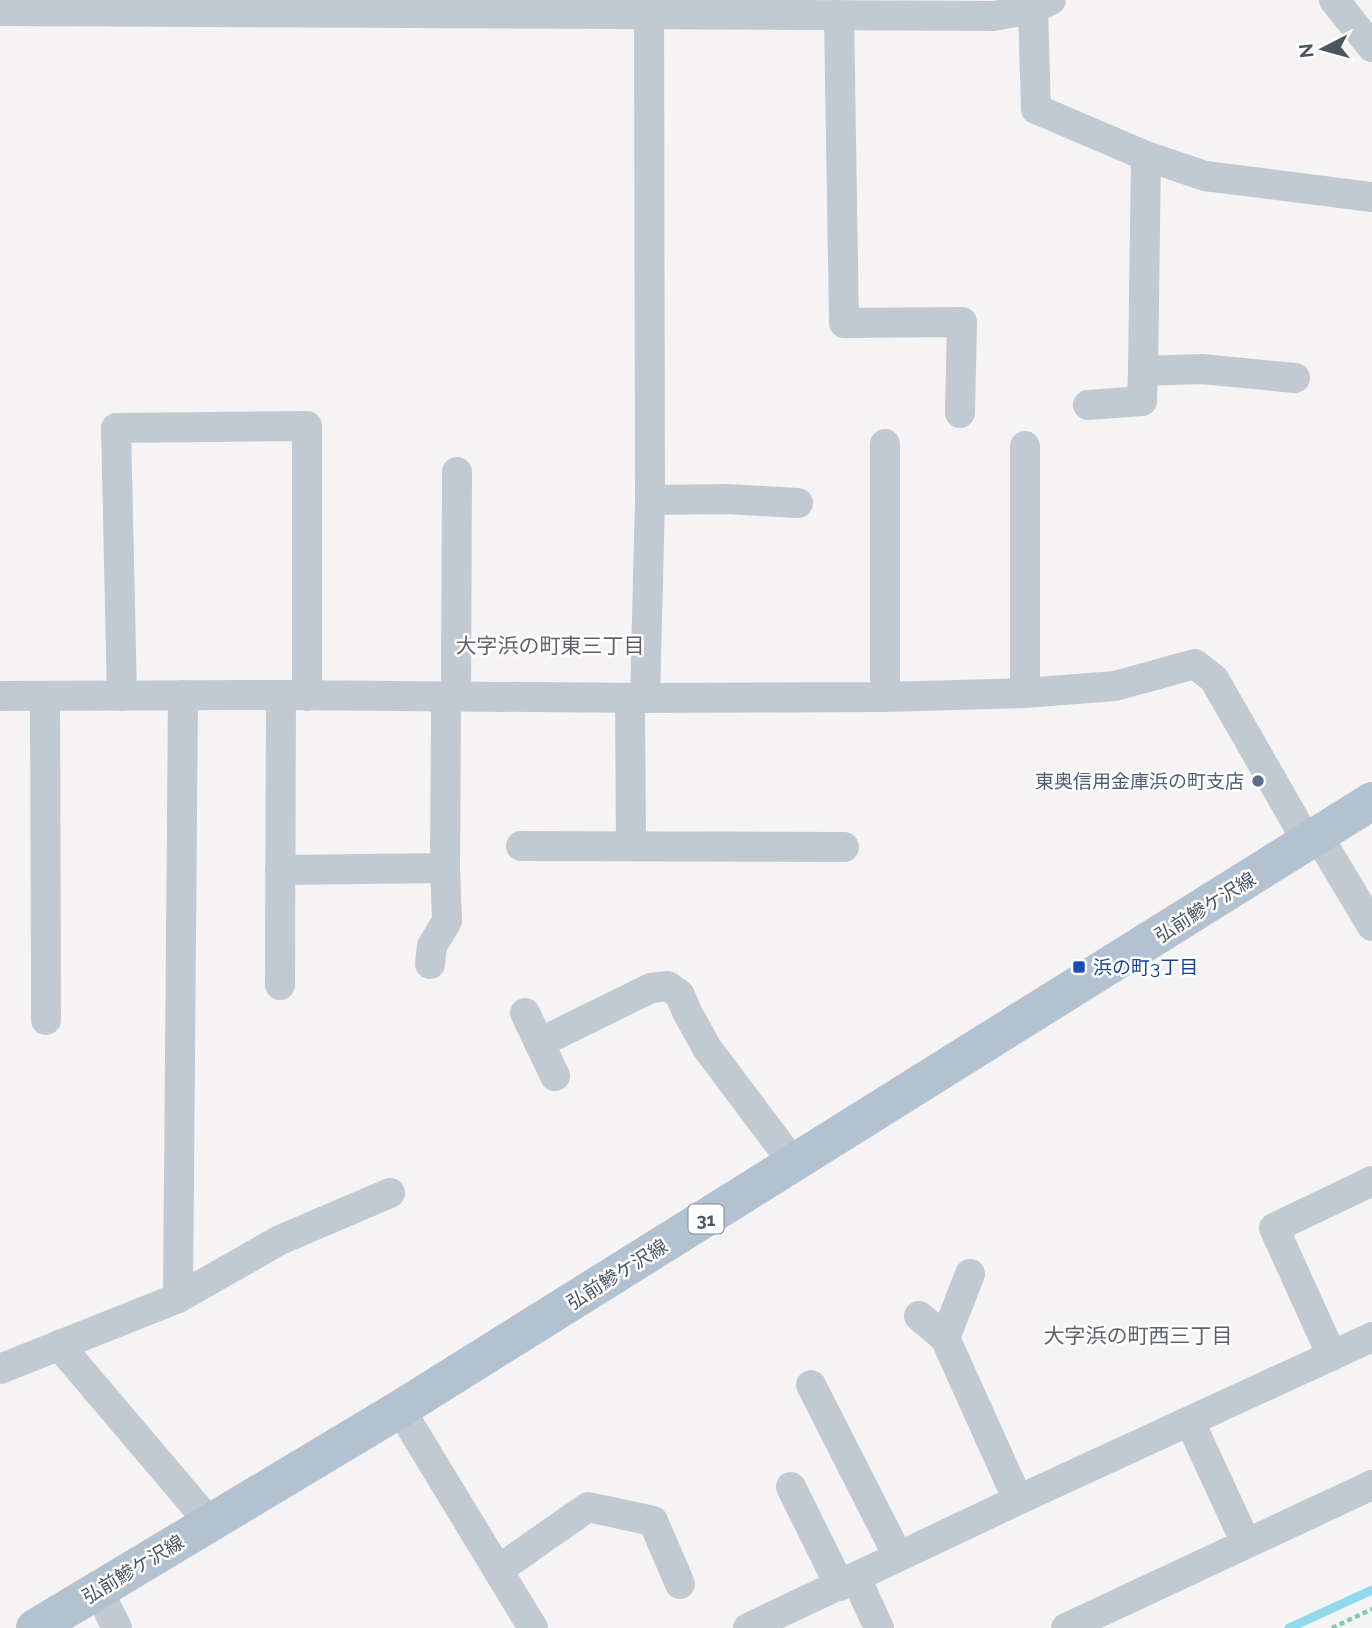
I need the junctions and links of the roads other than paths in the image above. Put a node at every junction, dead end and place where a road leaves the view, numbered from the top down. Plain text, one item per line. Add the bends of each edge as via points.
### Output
1 (1334, 0) edge
2 (1042, 5) edge
3 (649, 6) edge
4 (704, 7) edge
5 (0, 11) edge
6 (839, 15) junction
7 (1372, 47) edge
8 (1146, 156) junction
9 (1372, 197) edge
10 (1143, 371) junction
11 (1295, 378) dead end
12 (1088, 405) dead end
13 (960, 413) dead end
14 (886, 444) dead end
15 (1025, 446) dead end
16 (457, 472) dead end
17 (650, 500) junction
18 (798, 503) dead end
19 (1025, 694) junction
20 (183, 695) junction
21 (294, 695) junction
22 (0, 696) edge
23 (45, 696) junction
24 (122, 696) junction
25 (451, 696) junction
26 (885, 697) junction
27 (638, 698) junction
28 (1372, 801) edge
29 (1313, 839) junction
30 (521, 846) dead end
31 (631, 846) junction
32 (844, 847) dead end
33 (445, 868) junction
34 (279, 870) junction
35 (1372, 926) edge
36 (430, 964) dead end
37 (280, 985) dead end
38 (525, 1013) dead end
39 (46, 1020) dead end
40 (539, 1042) junction
41 (555, 1076) dead end
42 (794, 1164) junction
43 (1372, 1181) edge
44 (390, 1193) dead end
45 (970, 1274) dead end
46 (178, 1298) junction
47 (919, 1317) dead end
48 (1372, 1337) edge
49 (945, 1338) junction
50 (59, 1345) junction
51 (1332, 1356) junction
52 (0, 1369) edge
53 (811, 1385) dead end
54 (400, 1409) junction
55 (1190, 1422) junction
56 (1372, 1485) edge
57 (791, 1486) dead end
58 (1018, 1500) junction
59 (210, 1523) junction
60 (1246, 1543) junction
61 (898, 1556) junction
62 (498, 1570) junction
63 (848, 1582) junction
64 (680, 1584) dead end
65 (98, 1590) junction
66 (35, 1628) edge
67 (117, 1628) edge
68 (533, 1628) edge
69 (748, 1628) edge
70 (878, 1628) edge
71 (1066, 1628) edge

1 - 7 street
2 - 6 street via 993,16
2 - 8 street via 1036,109
3 - 4 street
3 - 5 street
3 - 17 street
4 - 6 street
6 - 13 street via 844,323 962,322
8 - 9 street via 1205,176
8 - 10 street
10 - 11 street via 1202,369
10 - 12 street via 1142,401
14 - 26 street
15 - 19 street
16 - 25 street
17 - 18 street
17 - 27 street
19 - 26 street
19 - 29 street via 1115,686 1195,664 1214,678
20 - 21 street
20 - 24 street
20 - 46 street
21 - 24 street via 307,426 116,428
21 - 25 street
21 - 34 street
22 - 23 street
23 - 24 street
23 - 39 street
25 - 27 street
25 - 33 street
26 - 27 street
27 - 31 street
28 - 29 main road, 弘前鰺ケ沢線 / 31
29 - 35 street
29 - 42 main road, 弘前鰺ケ沢線 / 31
30 - 31 street
31 - 32 street
33 - 34 street
33 - 36 street via 447,921 432,946
34 - 37 street
38 - 40 street
40 - 41 street
40 - 42 street via 651,988 668,986 680,995 707,1048
42 - 54 main road, 弘前鰺ケ沢線 / 31
43 - 51 street via 1274,1228
44 - 46 street via 280,1240
45 - 49 street
46 - 50 street
47 - 49 street
48 - 51 street
49 - 58 street
50 - 52 street
50 - 59 street
51 - 55 street
53 - 61 street
54 - 59 main road, 弘前鰺ケ沢線 / 31
54 - 62 street
55 - 58 street
55 - 60 street
56 - 60 street
57 - 63 street
58 - 61 street
59 - 65 main road, 弘前鰺ケ沢線 / 31
60 - 71 street
61 - 63 street
62 - 64 street via 588,1507 653,1521
62 - 68 street
63 - 69 street
63 - 70 street
65 - 66 main road, 弘前鰺ケ沢線 / 31
65 - 67 street

